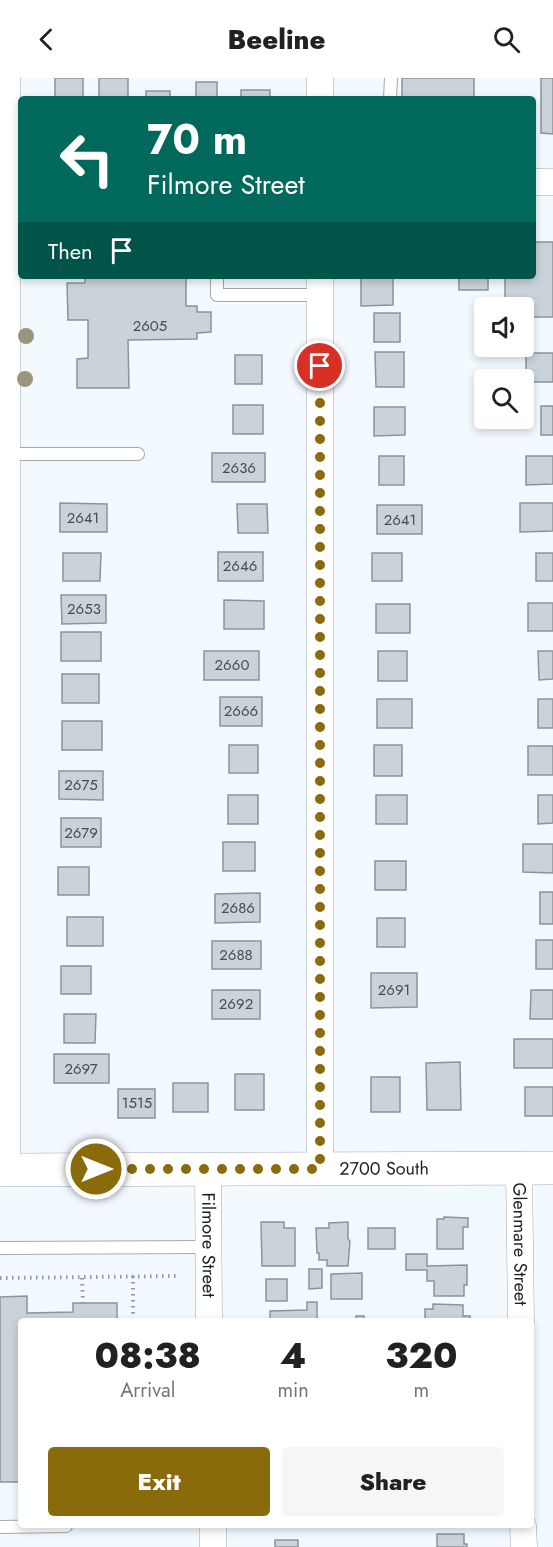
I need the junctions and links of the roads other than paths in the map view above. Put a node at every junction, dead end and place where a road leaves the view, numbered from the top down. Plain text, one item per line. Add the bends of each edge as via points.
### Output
1 (7, 78) edge
2 (320, 78) edge
3 (390, 78) edge
4 (320, 96) edge
5 (390, 96) edge
6 (9, 180) edge
7 (536, 182) edge
8 (553, 182) edge
9 (217, 279) edge
10 (320, 286) edge
11 (7, 454) junction
12 (138, 454) dead end
13 (519, 1168) junction
14 (553, 1168) edge
15 (208, 1169) junction
16 (320, 1169) junction
17 (4, 1170) edge
18 (207, 1247) junction
19 (0, 1248) edge
20 (208, 1318) edge
21 (521, 1318) edge
22 (0, 1527) edge
23 (18, 1527) edge
24 (213, 1528) edge
25 (523, 1528) edge
26 (213, 1547) edge
27 (524, 1547) edge

1 - 6 street
2 - 4 street
3 - 5 lane
6 - 11 street
7 - 8 street
9 - 10 lane via 216,295
10 - 16 street
11 - 12 lane
11 - 17 street
13 - 14 street, 2700 South
13 - 16 street, 2700 South
13 - 21 street, Glenmare Street
15 - 16 street, 2700 South
15 - 17 street, 2700 South
15 - 18 street, Filmore Street
18 - 19 lane
18 - 20 street, Filmore Street
22 - 23 lane
24 - 26 street
25 - 27 street

